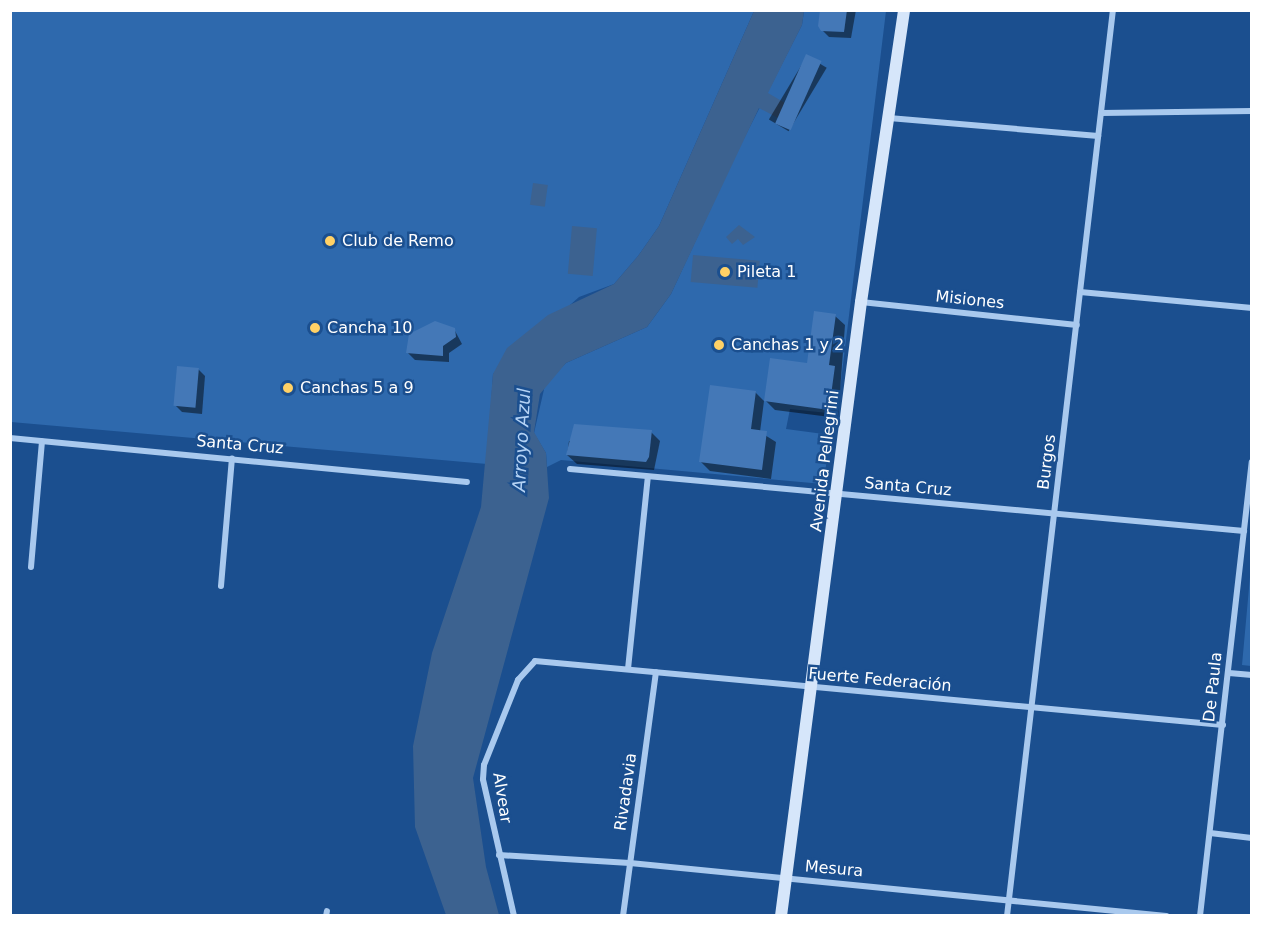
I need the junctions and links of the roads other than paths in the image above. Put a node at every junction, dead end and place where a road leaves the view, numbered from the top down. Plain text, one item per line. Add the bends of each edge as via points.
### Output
1 (904, 10) edge
2 (1113, 10) edge
3 (1251, 111) edge
4 (1101, 113) junction
5 (889, 118) junction
6 (1098, 136) junction
7 (1080, 292) junction
8 (861, 302) junction
9 (1251, 308) edge
10 (1077, 326) junction
11 (10, 438) edge
12 (42, 441) junction
13 (232, 458) junction
14 (1251, 462) edge
15 (570, 469) dead end
16 (648, 477) junction
17 (467, 482) dead end
18 (838, 494) junction
19 (1055, 514) junction
20 (1249, 514) edge
21 (1244, 531) junction
22 (31, 567) dead end
23 (221, 586) dead end
24 (535, 661) joint
25 (628, 669) junction
26 (656, 672) junction
27 (1229, 673) junction
28 (1251, 675) edge
29 (811, 687) junction
30 (1032, 708) junction
31 (1223, 725) junction
32 (1210, 833) junction
33 (1251, 838) edge
34 (499, 855) junction
35 (630, 863) junction
36 (786, 878) junction
37 (1009, 899) junction
38 (514, 915) edge
39 (623, 915) edge
40 (782, 915) edge
41 (1007, 915) edge
42 (1166, 915) edge
43 (1200, 915) edge

1 - 5 main road, Avenida Pellegrini
2 - 4 street, Burgos
3 - 4 street
4 - 6 street, Burgos
5 - 6 street
5 - 8 main road, Avenida Pellegrini
6 - 7 street, Burgos
7 - 9 street
7 - 10 street, Burgos
8 - 10 street, Misiones
8 - 18 main road, Avenida Pellegrini
10 - 19 street, Burgos
11 - 12 street, Santa Cruz
12 - 13 street, Santa Cruz
12 - 22 street
13 - 17 street, Santa Cruz
13 - 23 street
14 - 20 street, De Paula
15 - 16 street, Santa Cruz
16 - 18 street, Santa Cruz
16 - 25 street
18 - 19 street, Santa Cruz
18 - 29 main road, Avenida Pellegrini
19 - 21 street, Santa Cruz
19 - 30 street, Burgos
20 - 21 street, De Paula
21 - 27 street, De Paula
24 - 25 street, Fuerte Federación
24 - 34 street, Alvear via 518,680 483,765
25 - 26 street, Fuerte Federación
26 - 29 street, Fuerte Federación
26 - 35 street, Rivadavia
27 - 28 street
27 - 31 street, De Paula
29 - 30 street, Fuerte Federación
29 - 36 main road, Avenida Pellegrini
30 - 31 street, Fuerte Federación
30 - 37 street, Burgos
31 - 32 street, De Paula
32 - 33 street
32 - 43 street, De Paula
34 - 35 street, Mesura
34 - 38 street, Alvear
35 - 36 street, Mesura
35 - 39 street, Rivadavia
36 - 37 street, Mesura
36 - 40 main road, Avenida Pellegrini
37 - 41 street, Burgos
37 - 42 street, Mesura

